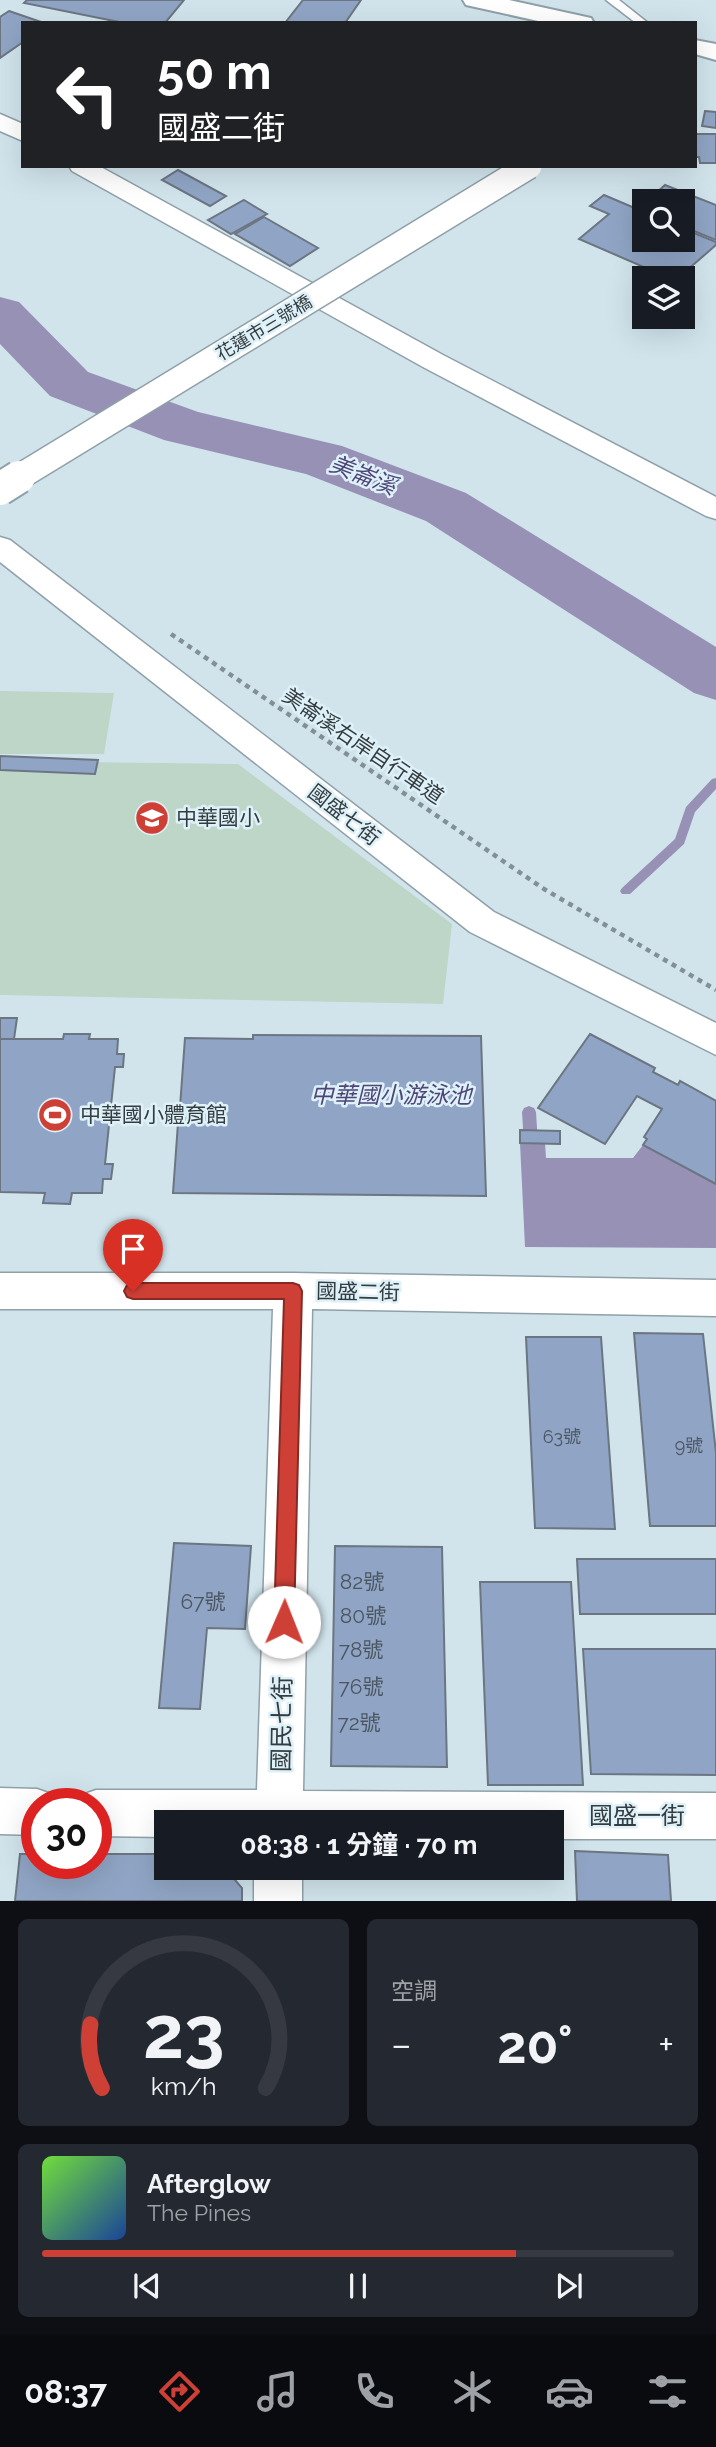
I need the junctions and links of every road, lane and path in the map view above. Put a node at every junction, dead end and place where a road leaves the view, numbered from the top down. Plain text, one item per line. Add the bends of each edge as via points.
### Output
1 (475, 0) edge
2 (612, 0) edge
3 (573, 21) edge
4 (640, 21) edge
5 (0, 121) edge
6 (21, 133) edge
7 (85, 168) edge
8 (526, 168) edge
9 (0, 489) edge
10 (716, 509) edge
11 (0, 547) edge
12 (165, 630) dead end
13 (716, 990) edge
14 (716, 1040) edge
15 (0, 1291) edge
16 (293, 1291) junction
17 (716, 1298) edge
18 (280, 1810) edge
19 (0, 1811) edge
20 (21, 1812) edge
21 (112, 1813) edge
22 (154, 1815) edge
23 (716, 1816) edge
24 (564, 1817) edge
25 (278, 1880) edge
26 (278, 1901) edge

1 - 3 street
2 - 4 lane
5 - 6 street
7 - 10 street via 433,361
8 - 9 street, 花蓮市三號橋, bridge
11 - 14 street, 國盛七街 via 482,922
12 - 13 path, 美崙溪右岸自行車道 via 544,889
15 - 16 street, 國盛二街
16 - 17 street, 國盛二街
16 - 18 street, 國民七街
19 - 20 street
21 - 22 street, 國盛一街
23 - 24 street, 國盛一街
25 - 26 street

